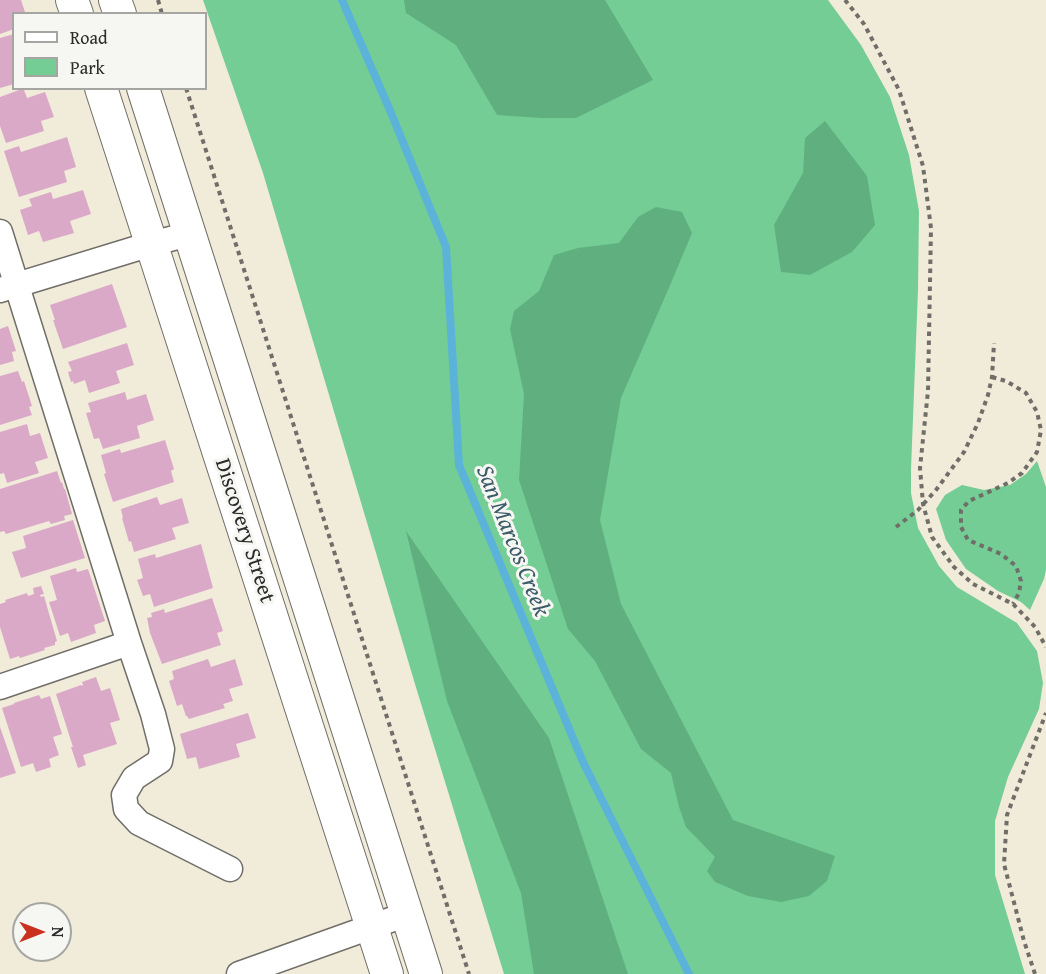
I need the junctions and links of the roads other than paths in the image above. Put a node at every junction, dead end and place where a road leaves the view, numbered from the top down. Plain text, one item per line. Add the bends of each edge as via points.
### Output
1 (102, 90) edge
2 (144, 90) edge
3 (0, 232) edge
4 (189, 234) junction
5 (151, 244) junction
6 (8, 287) edge
7 (129, 643) junction
8 (0, 687) edge
9 (230, 869) dead end
10 (407, 914) junction
11 (371, 927) junction
12 (240, 974) edge
13 (387, 974) edge
14 (426, 974) edge

1 - 5 main road, Discovery Street
2 - 4 main road, Discovery Street
3 - 6 street
4 - 5 street
4 - 10 main road, Discovery Street
5 - 6 street
5 - 11 main road, Discovery Street
6 - 7 street
7 - 8 street
7 - 9 street via 162,749 160,761 134,778 124,795 126,809 139,823
10 - 11 street
10 - 14 main road, Discovery Street
11 - 12 street
11 - 13 main road, Discovery Street

